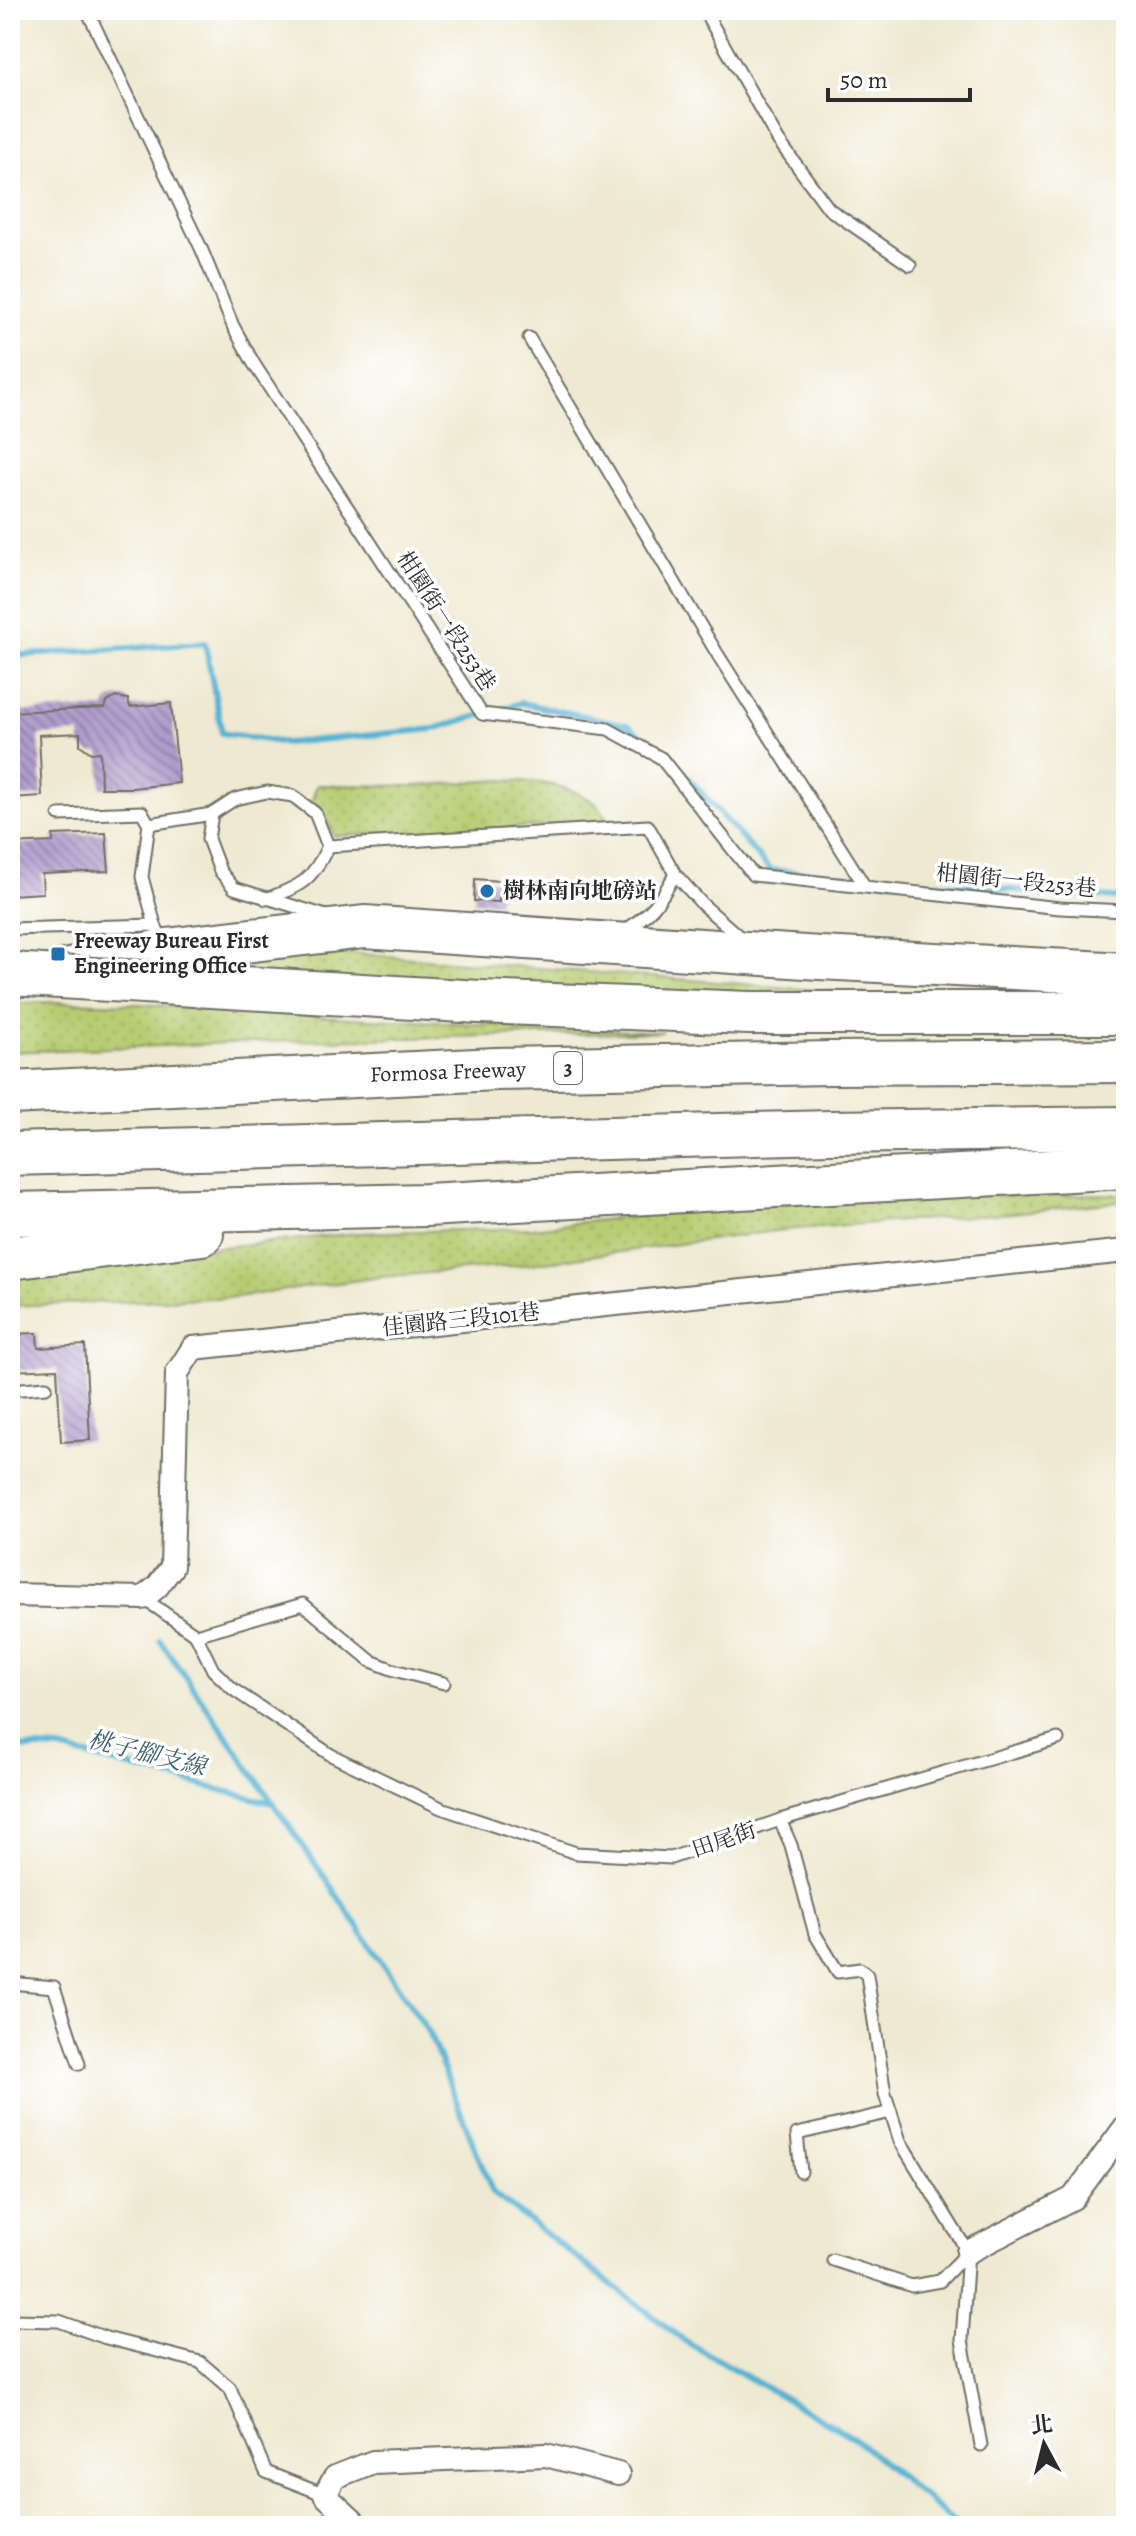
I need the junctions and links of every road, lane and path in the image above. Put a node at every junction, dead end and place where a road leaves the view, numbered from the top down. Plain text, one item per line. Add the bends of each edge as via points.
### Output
1 (87, 10) edge
2 (704, 10) edge
3 (910, 265) dead end
4 (529, 338) dead end
5 (212, 814) junction
6 (59, 815) dead end
7 (149, 824) junction
8 (328, 846) junction
9 (675, 874) junction
10 (864, 885) junction
11 (266, 899) junction
12 (1126, 911) edge
13 (364, 927) junction
14 (10, 929) edge
15 (161, 938) junction
16 (608, 942) junction
17 (759, 953) junction
18 (10, 974) edge
19 (1126, 974) edge
20 (10, 981) edge
21 (1126, 1013) edge
22 (1126, 1061) edge
23 (10, 1093) edge
24 (1126, 1128) edge
25 (10, 1154) edge
26 (1126, 1167) edge
27 (426, 1205) junction
28 (10, 1214) edge
29 (1126, 1251) edge
30 (10, 1258) edge
31 (46, 1387) dead end
32 (10, 1390) edge
33 (10, 1595) edge
34 (143, 1598) junction
35 (196, 1635) junction
36 (444, 1683) dead end
37 (1058, 1739) dead end
38 (780, 1820) junction
39 (10, 1983) edge
40 (79, 2064) dead end
41 (891, 2112) junction
42 (1126, 2126) edge
43 (801, 2172) dead end
44 (968, 2252) junction
45 (833, 2260) dead end
46 (10, 2320) edge
47 (981, 2445) dead end
48 (618, 2474) dead end
49 (325, 2495) junction
50 (355, 2526) edge

1 - 10 lane, 柑園街一段253巷 via 254,364 482,714 608,729 661,758 753,875
2 - 3 lane via 778,140 829,209
4 - 10 lane via 718,655
5 - 7 lane
5 - 8 lane via 235,799 267,792 293,796 315,813
5 - 11 lane via 208,839 220,871 234,888
6 - 7 lane via 142,812
7 - 15 lane via 142,877
8 - 9 lane via 648,826
8 - 11 lane via 318,867 298,887
9 - 16 lane via 648,915
9 - 17 lane
10 - 12 lane, 柑園街一段253巷
11 - 13 lane
13 - 15 highway
13 - 16 highway
14 - 15 lane
15 - 20 highway
16 - 17 highway
17 - 19 highway
18 - 21 highway, bridge via 749,1013
22 - 23 highway, Formosa Freeway / 3 via 496,1069
24 - 25 highway
26 - 27 highway
27 - 28 highway
27 - 30 highway
29 - 34 street, 佳園路三段101巷 via 193,1348 177,1373 172,1567
31 - 32 lane
33 - 34 street
34 - 35 lane, 田尾街
35 - 36 lane via 303,1604 371,1661
35 - 38 lane, 田尾街 via 213,1670 234,1690 331,1755 441,1808 576,1853 671,1858
37 - 38 lane
38 - 41 lane, 田尾街 via 815,1934 838,1972 860,1969 867,1975
39 - 40 lane via 54,1987
41 - 43 lane via 797,2134
41 - 44 lane, 田尾街 via 900,2141
42 - 44 street via 1073,2198
44 - 45 lane via 940,2281 912,2286
44 - 47 lane via 962,2340
46 - 49 lane via 59,2321 200,2362 230,2388 266,2472
48 - 49 street via 546,2455 373,2462 335,2477
49 - 50 street

